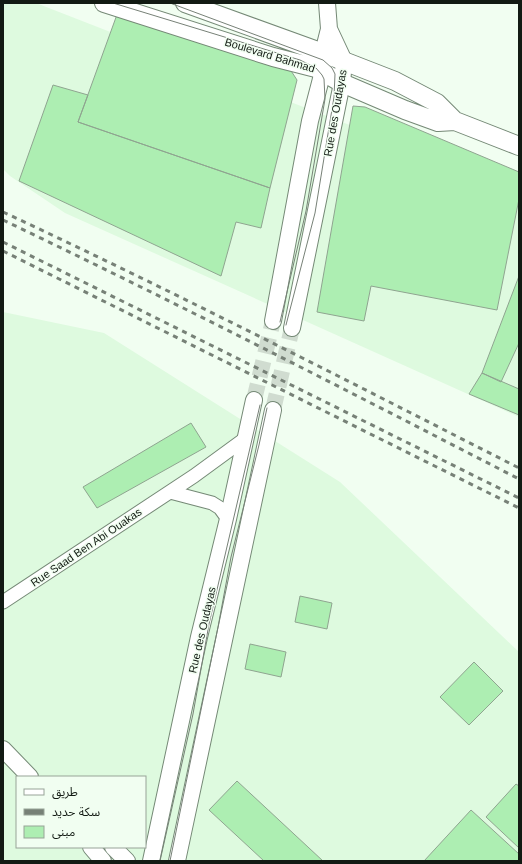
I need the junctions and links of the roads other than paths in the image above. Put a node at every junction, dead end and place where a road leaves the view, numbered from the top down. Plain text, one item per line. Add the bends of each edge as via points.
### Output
1 (104, 3) edge
2 (185, 3) edge
3 (327, 3) edge
4 (329, 28) junction
5 (322, 53) junction
6 (344, 61) junction
7 (322, 72) junction
8 (342, 83) junction
9 (455, 121) junction
10 (519, 146) edge
11 (273, 321) tunnel mouth
12 (292, 328) tunnel mouth
13 (254, 400) tunnel mouth
14 (273, 410) tunnel mouth
15 (246, 438) junction
16 (170, 492) junction
17 (228, 519) junction
18 (3, 602) edge
19 (3, 749) edge
20 (29, 776) edge
21 (92, 848) edge
22 (114, 848) edge
23 (103, 861) edge
24 (127, 861) edge
25 (151, 861) edge
26 (177, 861) edge

1 - 7 main road, Boulevard Bahmad via 273,57 316,68
2 - 5 main road, Boulevard Bahmad
3 - 4 street
4 - 5 street, Rue des Oudayas
4 - 6 street, Rue des Oudayas
5 - 6 main road, Boulevard Bahmad
5 - 7 street, Rue des Oudayas
6 - 8 street, Rue des Oudayas
6 - 9 main road, Boulevard Bahmad via 395,81 432,100
7 - 8 main road, Boulevard Bahmad
7 - 11 street, Rue des Oudayas via 310,120
8 - 9 main road, Boulevard Bahmad via 438,122
8 - 12 street, Rue des Oudayas
9 - 10 main road, Boulevard Bahmad
13 - 15 street, Rue des Oudayas
14 - 26 street, Rue des Oudayas
15 - 16 street, Rue Saad Ben Abi Ouakas
15 - 17 street, Rue des Oudayas
16 - 17 street via 212,503 220,508
16 - 18 street, Rue Saad Ben Abi Ouakas
17 - 25 street, Rue des Oudayas via 199,637
19 - 20 street
21 - 23 street
22 - 24 street

